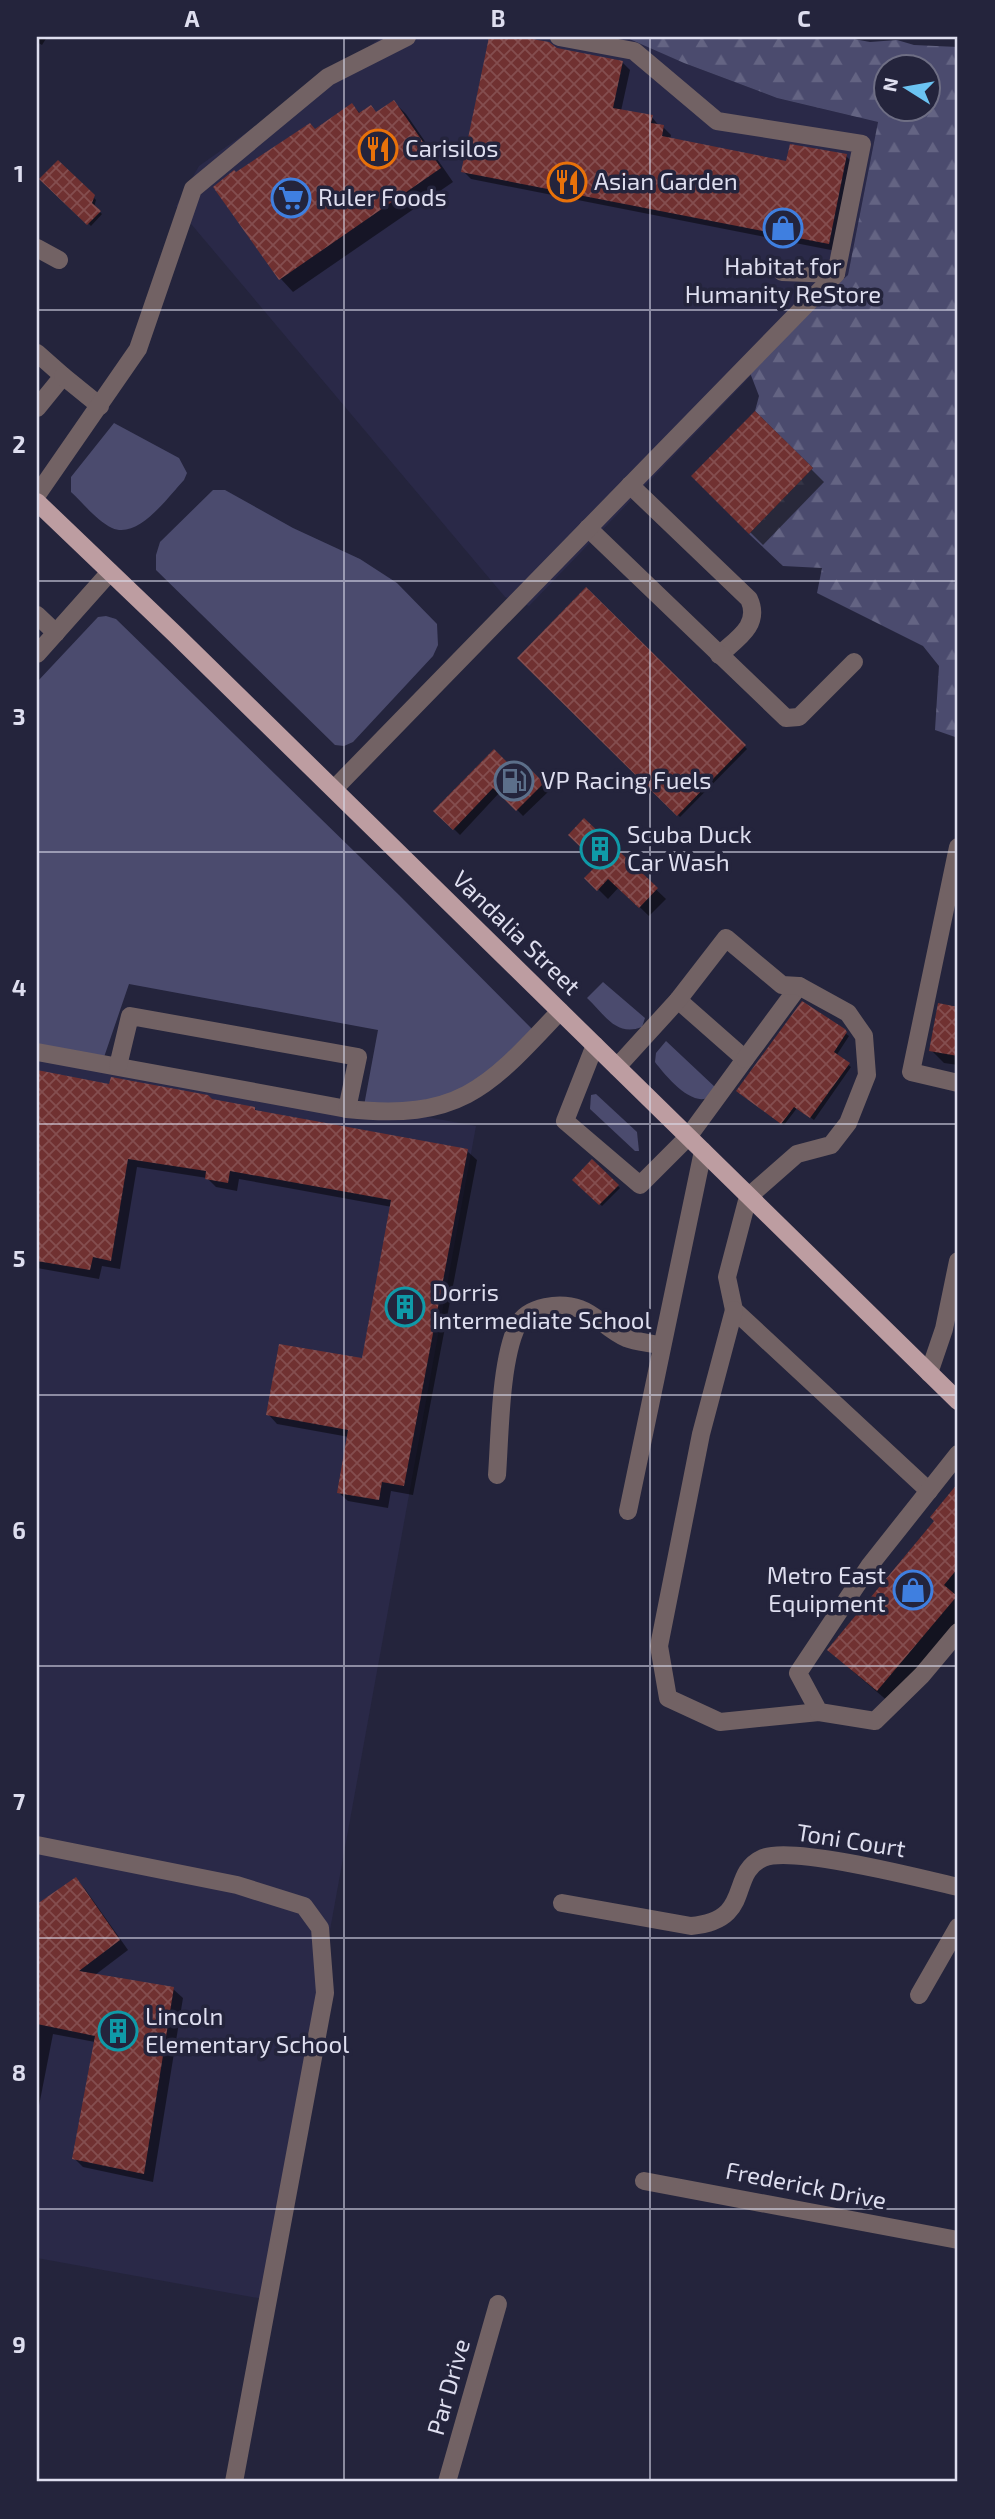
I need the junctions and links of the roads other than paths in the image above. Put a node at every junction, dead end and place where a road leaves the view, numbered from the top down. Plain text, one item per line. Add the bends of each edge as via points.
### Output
1 (407, 37) edge
2 (559, 37) edge
3 (37, 248) edge
4 (59, 260) dead end
5 (782, 272) dead end
6 (836, 274) junction
7 (37, 353) edge
8 (63, 376) junction
9 (100, 405) junction
10 (37, 408) edge
11 (630, 485) junction
12 (37, 495) edge
13 (37, 502) edge
14 (589, 528) junction
15 (110, 572) junction
16 (37, 615) edge
17 (56, 633) junction
18 (37, 654) edge
19 (719, 655) junction
20 (854, 663) dead end
21 (334, 789) junction
22 (958, 847) edge
23 (799, 986) junction
24 (678, 1000) junction
25 (560, 1011) junction
26 (595, 1045) junction
27 (37, 1052) edge
28 (745, 1059) junction
29 (118, 1066) junction
30 (617, 1067) junction
31 (958, 1083) edge
32 (347, 1109) junction
33 (688, 1137) junction
34 (703, 1151) junction
35 (748, 1196) junction
36 (958, 1261) edge
37 (734, 1310) junction
38 (663, 1346) junction
39 (929, 1373) junction
40 (958, 1401) edge
41 (958, 1454) edge
42 (497, 1475) dead end
43 (929, 1491) junction
44 (628, 1511) dead end
45 (958, 1632) edge
46 (819, 1712) junction
47 (37, 1844) edge
48 (958, 1887) edge
49 (562, 1903) dead end
50 (958, 1927) edge
51 (919, 1995) dead end
52 (644, 2181) dead end
53 (958, 2240) edge
54 (498, 2304) dead end
55 (234, 2482) edge
56 (447, 2482) edge

1 - 9 street via 328,77 193,189 138,348
2 - 6 street via 634,51 717,121 862,144
3 - 4 street
5 - 6 street
6 - 11 street
7 - 8 street
8 - 9 street
8 - 10 street
9 - 12 street
11 - 14 street
11 - 19 street via 749,599 752,623
13 - 15 main road, Vandalia Street
14 - 19 street
14 - 21 street
15 - 17 street
15 - 21 main road, Vandalia Street
16 - 17 street
17 - 18 street
19 - 20 street via 786,718 799,717
21 - 25 main road, Vandalia Street
22 - 31 street via 911,1072
23 - 24 street via 782,985 726,938
23 - 28 street
23 - 35 street via 848,1013 864,1036 867,1075 848,1123 831,1145 797,1154
24 - 28 street
24 - 30 street
25 - 26 main road, Vandalia Street
25 - 32 street via 496,1077 453,1102 408,1111
26 - 30 main road, Vandalia Street
26 - 33 street via 565,1121 640,1185
27 - 29 street
28 - 33 street
29 - 32 street
29 - 32 street via 130,1016 358,1057
30 - 33 main road, Vandalia Street
33 - 34 main road, Vandalia Street
34 - 35 main road, Vandalia Street
34 - 38 street
35 - 37 street via 727,1277
35 - 39 main road, Vandalia Street
36 - 39 street
37 - 43 street
37 - 46 street via 701,1434 659,1646 668,1698 720,1722
38 - 42 street via 624,1338 594,1316 567,1306 531,1313 518,1324 505,1375
38 - 44 street
39 - 40 main road, Vandalia Street
41 - 43 street
43 - 46 street via 870,1565 798,1673
45 - 46 street via 875,1721
47 - 55 street via 281,1898 304,1906 320,1928 325,1993
48 - 49 street, Toni Court via 775,1854 751,1866 731,1911 700,1925
50 - 51 street
52 - 53 street, Frederick Drive
54 - 56 street, Par Drive

